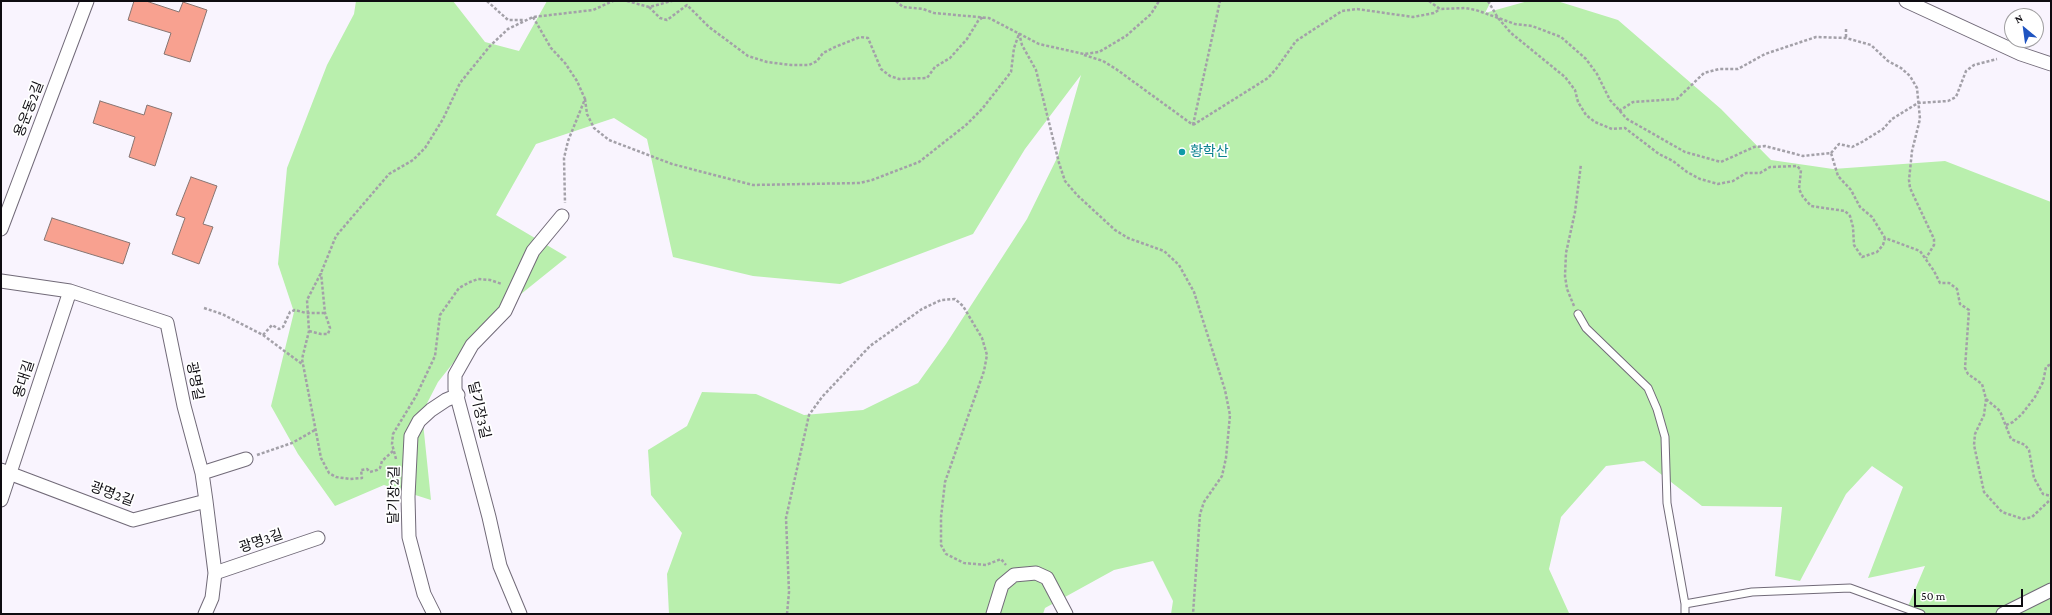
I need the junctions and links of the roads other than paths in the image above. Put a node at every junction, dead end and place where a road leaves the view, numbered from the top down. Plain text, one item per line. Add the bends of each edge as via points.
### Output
1 (87, 1) edge
2 (1906, 1) edge
3 (2051, 64) edge
4 (562, 216) road end
5 (1, 229) edge
6 (1, 280) edge
7 (70, 291) junction
8 (1578, 314) road end
9 (458, 396) junction
10 (246, 459) road end
11 (6, 472) edge
12 (202, 473) junction
13 (1, 500) edge
14 (206, 501) junction
15 (318, 538) dead end
16 (215, 573) junction
17 (2051, 590) edge
18 (1686, 604) junction
19 (205, 614) edge
20 (434, 614) edge
21 (520, 614) edge
22 (993, 614) edge
23 (1066, 614) edge
24 (1685, 614) edge
25 (1921, 614) edge
26 (2004, 614) edge

1 - 5 street, 용운동2길
2 - 3 street via 2021,54
4 - 9 street, 달기장3길 via 533,251 505,311 472,344 455,375
6 - 7 street, 광명길
7 - 11 street, 용대길
7 - 12 street, 광명길 via 168,323 184,406
8 - 18 lane via 1586,328 1648,388 1657,409 1665,437 1667,503
9 - 20 street, 달기장2길 via 431,410 419,421 411,436 408,498 410,537 424,594
9 - 21 street, 달기장3길 via 500,566
10 - 12 street
11 - 13 street, 용대길
11 - 14 street, 광명2길 via 133,520
12 - 14 street, 광명길
14 - 16 street, 광명길
15 - 16 street, 광명3길
16 - 19 street, 광명길 via 212,598
17 - 26 street
18 - 24 lane
18 - 25 lane via 1752,592 1850,588
22 - 23 street via 1002,585 1014,575 1036,573 1047,578

